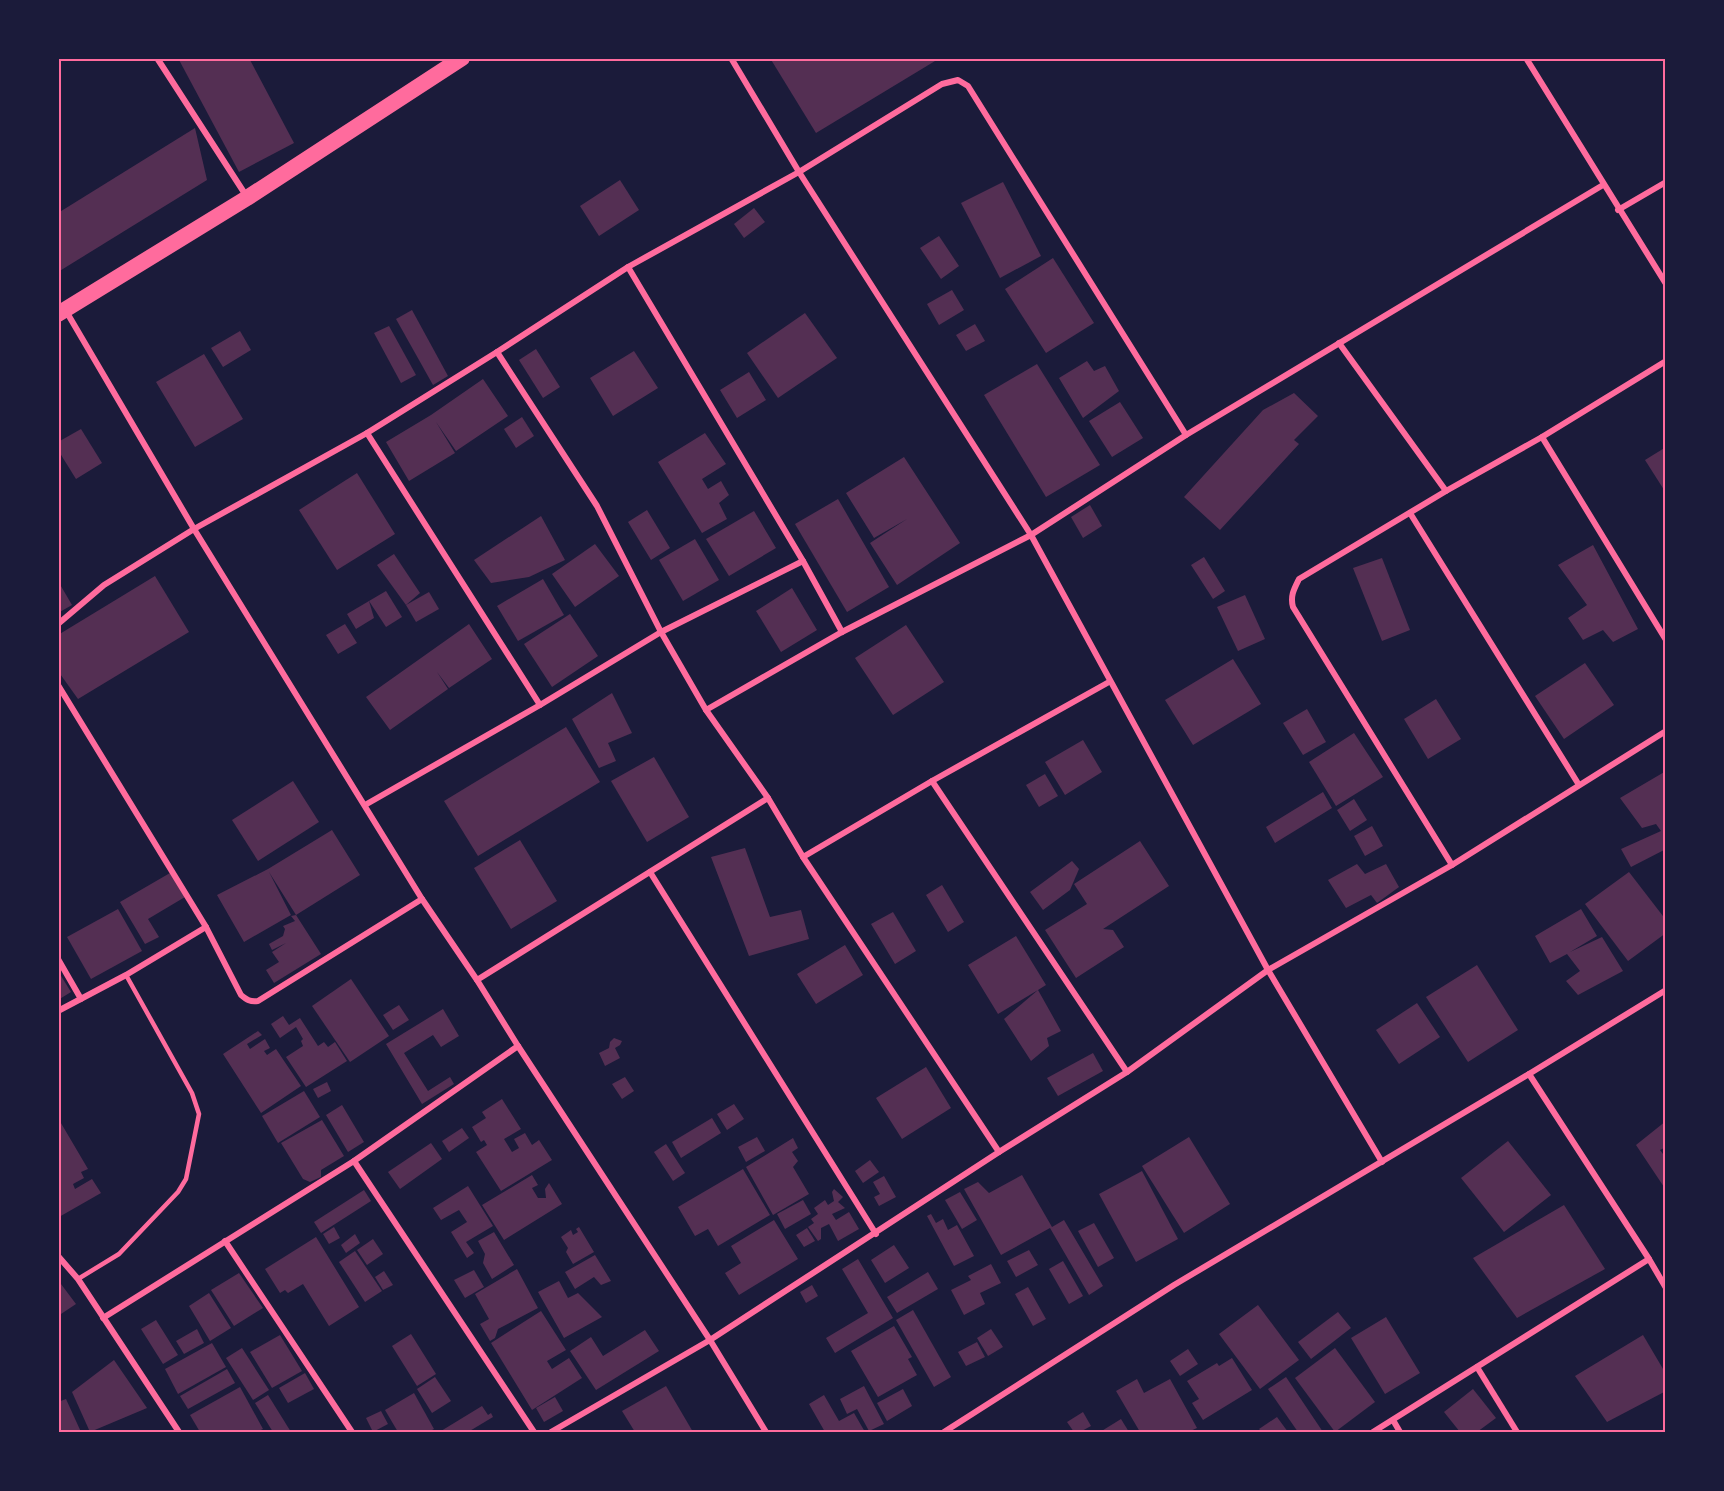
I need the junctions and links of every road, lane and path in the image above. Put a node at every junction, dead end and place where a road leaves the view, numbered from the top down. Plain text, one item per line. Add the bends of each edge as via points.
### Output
1 (157, 58) edge
2 (462, 58) edge
3 (730, 58) edge
4 (1526, 58) edge
5 (799, 172) junction
6 (1665, 182) edge
7 (1603, 185) junction
8 (247, 198) junction
9 (1618, 210) junction
10 (628, 267) junction
11 (1665, 284) edge
12 (62, 312) edge
13 (1339, 343) junction
14 (497, 352) junction
15 (1665, 361) edge
16 (367, 433) junction
17 (1186, 435) junction
18 (1542, 437) junction
19 (1446, 491) junction
20 (1410, 513) junction
21 (194, 529) junction
22 (1031, 536) junction
23 (803, 561) junction
24 (58, 624) edge
25 (661, 632) junction
26 (842, 632) junction
27 (1665, 640) edge
28 (1109, 682) junction
29 (58, 685) edge
30 (540, 705) junction
31 (706, 710) junction
32 (1665, 731) edge
33 (932, 781) junction
34 (1579, 785) junction
35 (768, 798) junction
36 (365, 805) junction
37 (803, 857) junction
38 (1452, 865) junction
39 (650, 872) junction
40 (422, 898) junction
41 (206, 927) junction
42 (58, 959) edge
43 (1268, 970) junction
44 (126, 975) junction
45 (477, 980) junction
46 (1665, 990) edge
47 (81, 999) junction
48 (58, 1011) edge
49 (518, 1046) junction
50 (1127, 1072) junction
51 (1529, 1074) junction
52 (999, 1152) junction
53 (354, 1161) junction
54 (1382, 1162) junction
55 (876, 1234) junction
56 (225, 1241) junction
57 (58, 1256) edge
58 (1649, 1258) junction
59 (78, 1279) junction
60 (1665, 1288) edge
61 (103, 1318) junction
62 (710, 1340) junction
63 (1477, 1367) junction
64 (1393, 1420) junction
65 (954, 1430) edge
66 (179, 1432) edge
67 (352, 1432) edge
68 (534, 1432) edge
69 (551, 1432) edge
70 (766, 1432) edge
71 (944, 1432) edge
72 (1373, 1432) edge
73 (1400, 1432) edge
74 (1517, 1432) edge

1 - 8 street
2 - 8 highway
3 - 5 street
4 - 7 street
5 - 10 street
5 - 17 street via 942,84 958,80 968,86
5 - 22 street
6 - 9 street
7 - 9 street
7 - 13 street
8 - 12 highway
9 - 11 street
10 - 14 street
10 - 23 street
12 - 21 street
13 - 17 street
13 - 19 street
14 - 16 street
14 - 25 street via 597,506
15 - 18 street
16 - 21 street
16 - 30 street
17 - 22 street
18 - 19 street
18 - 27 street
19 - 20 street
20 - 34 street
20 - 38 street via 1299,579 1291,600
21 - 24 street via 104,585
21 - 36 street
22 - 26 street
22 - 28 street
23 - 25 street
23 - 26 street
25 - 30 street
25 - 31 street
26 - 31 street
28 - 33 street
28 - 43 street
29 - 41 street
30 - 36 street
31 - 35 street
32 - 34 street
33 - 37 street
33 - 50 street
34 - 38 street
35 - 37 street
35 - 39 street
36 - 40 street
37 - 52 street
38 - 43 street
39 - 45 street
39 - 55 street
40 - 41 street via 251,1002 241,995
40 - 45 street
41 - 44 street
42 - 47 street
43 - 50 street
43 - 54 street
44 - 47 street
44 - 59 lane via 192,1093 199,1114 186,1179 178,1192 119,1254
45 - 49 street
46 - 51 street
47 - 48 street
49 - 53 street
49 - 62 street
50 - 52 street
51 - 54 street
51 - 58 street
52 - 55 street
53 - 56 street
53 - 68 street
54 - 65 street via 1174,1285
55 - 62 street
56 - 61 street
56 - 67 street
57 - 59 street
58 - 60 street
58 - 63 street
59 - 61 street
61 - 66 street
62 - 69 street
62 - 70 street
63 - 64 street
63 - 74 street
64 - 72 street
64 - 73 street
65 - 71 street

